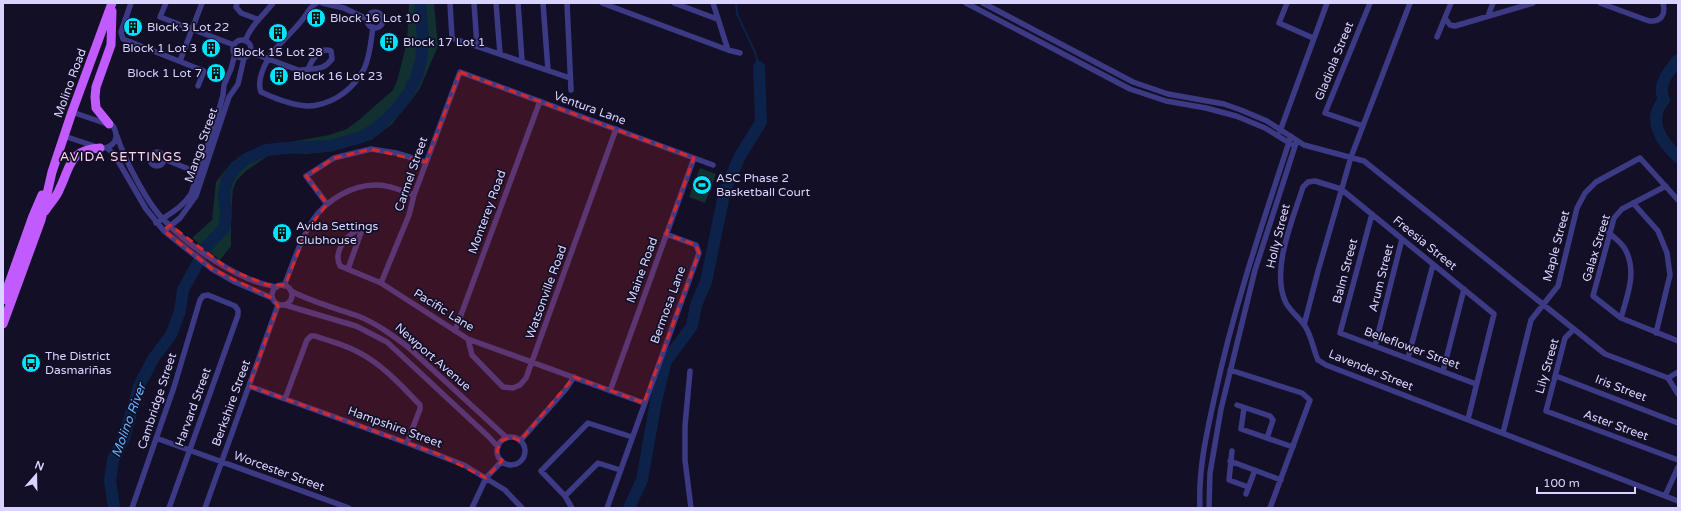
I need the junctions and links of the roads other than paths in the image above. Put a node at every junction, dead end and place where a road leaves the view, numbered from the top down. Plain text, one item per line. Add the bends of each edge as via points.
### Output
1 (131, 3) edge
2 (166, 3) edge
3 (202, 3) edge
4 (236, 3) edge
5 (273, 3) edge
6 (317, 3) edge
7 (322, 3) edge
8 (450, 3) edge
9 (474, 3) edge
10 (496, 3) edge
11 (518, 3) edge
12 (543, 3) edge
13 (567, 3) edge
14 (602, 3) edge
15 (674, 3) edge
16 (713, 3) edge
17 (966, 3) edge
18 (983, 3) edge
19 (1287, 3) edge
20 (1327, 3) edge
21 (1370, 3) edge
22 (1410, 3) edge
23 (1451, 3) edge
24 (1492, 3) edge
25 (1532, 3) edge
26 (1600, 3) edge
27 (1663, 3) edge
28 (112, 4) edge
29 (345, 6) edge
30 (1488, 16) junction
31 (1445, 18) junction
32 (257, 19) junction
33 (367, 19) junction
34 (718, 19) junction
35 (373, 27) junction
36 (192, 29) junction
37 (1437, 37) dead end
38 (1313, 38) junction
39 (245, 41) junction
40 (234, 45) junction
41 (477, 46) junction
42 (728, 50) junction
43 (250, 52) junction
44 (740, 53) dead end
45 (235, 54) junction
46 (500, 54) junction
47 (244, 58) junction
48 (268, 59) junction
49 (180, 62) junction
50 (522, 62) junction
51 (308, 69) dead end
52 (548, 70) junction
53 (460, 72) joint
54 (570, 78) junction
55 (198, 86) dead end
56 (571, 90) dead end
57 (540, 101) junction
58 (72, 112) junction
59 (109, 124) junction
60 (217, 125) junction
61 (1363, 126) junction
62 (1281, 128) junction
63 (616, 129) junction
64 (1278, 135) junction
65 (64, 136) junction
66 (117, 136) junction
67 (1290, 139) junction
68 (1297, 143) junction
69 (104, 148) junction
70 (1351, 157) junction
71 (164, 158) dead end
72 (694, 158) junction
73 (426, 162) junction
74 (713, 165) dead end
75 (52, 172) junction
76 (201, 174) junction
77 (1666, 186) junction
78 (1341, 189) junction
79 (414, 196) junction
80 (1678, 200) edge
81 (1633, 203) junction
82 (327, 204) junction
83 (1372, 214) junction
84 (163, 219) junction
85 (41, 220) junction
86 (156, 223) junction
87 (170, 226) junction
88 (164, 231) junction
89 (1609, 233) junction
90 (666, 234) junction
91 (1402, 239) junction
92 (1433, 265) junction
93 (348, 269) junction
94 (381, 283) junction
95 (277, 286) junction
96 (284, 286) junction
97 (1464, 289) junction
98 (291, 291) junction
99 (272, 298) junction
100 (3, 300) edge
101 (1544, 304) junction
102 (278, 305) junction
103 (285, 305) junction
104 (238, 314) joint
105 (1621, 318) junction
106 (3, 324) edge
107 (1304, 325) junction
108 (1574, 329) junction
109 (455, 331) junction
110 (1656, 332) junction
111 (1340, 333) joint
112 (468, 339) junction
113 (1678, 342) edge
114 (1374, 346) junction
115 (1408, 358) junction
116 (532, 361) junction
117 (1230, 370) junction
118 (690, 371) dead end
119 (1443, 371) junction
120 (1678, 372) edge
121 (1556, 376) junction
122 (574, 377) junction
123 (1668, 378) junction
124 (1476, 384) junction
125 (249, 386) junction
126 (610, 391) junction
127 (1678, 394) edge
128 (285, 399) junction
129 (644, 403) junction
130 (1237, 405) dead end
131 (1244, 408) junction
132 (1546, 411) joint
133 (1468, 419) junction
134 (1678, 422) edge
135 (1503, 433) junction
136 (156, 438) junction
137 (507, 438) junction
138 (632, 438) junction
139 (1267, 438) junction
140 (520, 441) junction
141 (407, 443) junction
142 (498, 447) junction
143 (1293, 447) junction
144 (189, 450) junction
145 (1232, 451) dead end
146 (1678, 460) edge
147 (502, 461) junction
148 (1230, 461) junction
149 (221, 462) junction
150 (1678, 467) edge
151 (620, 470) junction
152 (1255, 470) junction
153 (486, 478) junction
154 (1281, 480) junction
155 (1248, 487) junction
156 (1246, 494) dead end
157 (565, 496) junction
158 (1665, 496) junction
159 (1209, 501) junction
160 (1678, 501) edge
161 (1200, 505) edge
162 (132, 508) edge
163 (169, 508) edge
164 (205, 508) edge
165 (350, 508) edge
166 (472, 508) edge
167 (522, 508) edge
168 (572, 508) edge
169 (607, 508) edge
170 (691, 508) edge
171 (1209, 508) edge
172 (1270, 508) edge

1 - 49 street via 122,29 122,37
2 - 36 street via 160,17
3 - 36 street
4 - 32 street via 241,13
5 - 32 street
6 - 48 street
7 - 29 street
8 - 41 street via 452,38
9 - 41 street
10 - 46 street
11 - 50 street
12 - 52 street
13 - 54 street
14 - 42 street
15 - 34 street
16 - 34 street
17 - 64 street via 1130,89 1166,101 1236,116
18 - 62 street via 1133,82 1168,94 1224,104
19 - 38 street via 1279,23
20 - 38 street
21 - 61 street, Gladiola Street via 1325,113
22 - 61 street
23 - 31 street
24 - 30 street
25 - 30 street
26 - 27 street via 1655,22 1664,14
28 - 58 main road, Molino Road
28 - 59 main road via 111,45 96,87 95,98 96,108
29 - 33 street
30 - 31 street via 1455,26 1450,25
31 - 37 street
32 - 39 street
33 - 35 street via 368,24
33 - 35 street via 373,12 378,12 382,16 380,26
34 - 42 street
35 - 48 street via 366,62 359,77 340,96 316,106 292,103 261,92 260,79
36 - 40 street
36 - 49 street
38 - 62 street
39 - 40 street via 238,41
39 - 43 street via 250,47
40 - 45 street, Mango Street
41 - 46 street
42 - 44 street
43 - 47 street
43 - 48 street
45 - 47 street
45 - 60 street, Mango Street via 224,85
46 - 50 street
47 - 60 street, Mango Street via 238,84 229,97
48 - 51 street via 298,70
49 - 55 street via 204,71
50 - 52 street
52 - 54 street
53 - 57 street, Ventura Lane
53 - 73 street, Carmel Street
54 - 56 street
57 - 63 street, Ventura Lane
57 - 109 street, Monterey Road
58 - 59 street
58 - 65 main road, Molino Road
59 - 66 street via 113,126
60 - 76 street, Mango Street
61 - 70 street
62 - 64 street
62 - 67 street
63 - 72 street, Ventura Lane
63 - 116 street, Watsonville Road
64 - 67 street
65 - 69 street
65 - 75 main road, Molino Road
66 - 69 street via 115,141
66 - 84 street via 123,154 152,206
67 - 68 street
67 - 161 street via 1253,249 1221,368 1203,449
68 - 70 street
68 - 117 street via 1255,270
69 - 85 main road via 84,150 73,158 60,189
69 - 86 street via 114,154
70 - 78 street
70 - 101 street via 1364,161
71 - 76 street
72 - 74 street, Ventura Lane
72 - 90 street, Maine Road
73 - 79 street, Carmel Street
73 - 82 street via 371,149 334,158 306,176
75 - 85 main road, Molino Road
75 - 100 main road, Molino Road via 33,216
76 - 84 street, Mango Street via 187,201
76 - 87 street, Mango Street via 191,203
77 - 80 street
77 - 81 street, Galax Street
77 - 101 street, Maple Street via 1640,158 1596,182 1585,193 1578,208 1558,286
78 - 83 street, Freesia Street
78 - 107 street
78 - 107 street, Holly Street via 1315,181 1305,184 1281,259 1279,275 1285,302
79 - 82 street via 378,185 353,189
79 - 94 street, Carmel Street via 409,215
81 - 89 street, Galax Street via 1622,209 1614,218
81 - 110 street via 1658,231 1668,260 1670,275
82 - 96 street via 307,230
83 - 91 street, Freesia Street
83 - 111 street, Balm Street
84 - 86 street, Mango Street
84 - 87 street
85 - 106 main road, Molino Road
86 - 88 street
87 - 88 street, Mango Street
87 - 95 street via 217,263 268,285
88 - 99 street via 212,269
89 - 105 street via 1626,250 1630,263 1632,278
89 - 105 street, Galax Street via 1593,296
90 - 126 street, Maine Road
90 - 129 street, Bermosa Lane via 696,245 699,253
91 - 92 street, Freesia Street
91 - 114 street, Arum Street
92 - 97 street, Freesia Street
92 - 115 street
93 - 93 street via 340,266 338,253 344,241 354,231 363,227
93 - 94 street, Pacific Lane
94 - 109 street, Pacific Lane
95 - 96 street
95 - 99 street via 272,291
96 - 98 street
97 - 119 street
97 - 124 street, Freesia Street via 1494,314
98 - 103 street via 290,300
98 - 137 street, Newport Avenue via 359,317 393,336
99 - 102 street
101 - 108 street
101 - 135 street, Maple Street via 1531,320
102 - 103 street
102 - 125 street, Berkshire Street
103 - 142 street, Newport Avenue via 356,326 386,342
104 - 136 street, Cambridge Street via 235,306 208,295 200,300
104 - 144 street, Harvard Street
105 - 110 street, Galax Street
107 - 133 street, Lavender Street via 1310,334 1318,360 1322,363
108 - 121 street, Lily Street via 1565,338
108 - 123 street via 1605,354
109 - 112 street, Pacific Lane
110 - 113 street, Galax Street
111 - 114 street, Belleflower Street
112 - 116 street, Pacific Lane
112 - 116 street, Watsonville Road via 472,355 503,387 513,388 520,385 526,378
114 - 115 street, Belleflower Street
115 - 119 street, Belleflower Street
116 - 122 street, Pacific Lane
117 - 143 street via 1302,393 1309,398 1310,402
117 - 159 street via 1213,450
118 - 170 street via 685,460
119 - 124 street, Belleflower Street
120 - 123 street
121 - 132 street, Lily Street
121 - 134 street, Iris Street
122 - 126 street, Pacific Lane
122 - 140 street
123 - 127 street
124 - 133 street
125 - 128 street, Hampshire Street
125 - 149 street, Berkshire Street
126 - 129 street, Pacific Lane
128 - 141 street, Hampshire Street
128 - 141 street via 307,340 311,336 344,346 376,364 420,405
129 - 138 street, Bermosa Lane
130 - 131 street
131 - 139 street via 1241,429
131 - 139 street via 1272,418 1273,423
132 - 146 street, Aster Street
133 - 135 street, Lavender Street
135 - 158 street, Lavender Street
136 - 144 street, Worcester Street
136 - 162 street, Cambridge Street
137 - 140 street
137 - 142 street via 501,441
138 - 151 street, Bermosa Lane
138 - 157 street via 588,423 541,471
139 - 143 street
140 - 147 street via 524,450 519,462 510,465
141 - 153 street, Hampshire Street via 464,466
142 - 147 street via 498,455
143 - 154 street
144 - 149 street, Worcester Street
144 - 163 street, Harvard Street
145 - 148 street
147 - 153 street
148 - 152 street
148 - 155 street via 1229,480
149 - 164 street, Berkshire Street
149 - 165 street, Worcester Street
150 - 158 street
151 - 157 street via 598,464
151 - 169 street, Bermosa Lane
152 - 154 street
152 - 155 street
153 - 166 street
153 - 167 street, Hampshire Street via 505,490
154 - 172 street
155 - 156 street
157 - 168 street
158 - 160 street, Lavender Street
159 - 161 street
159 - 171 street

